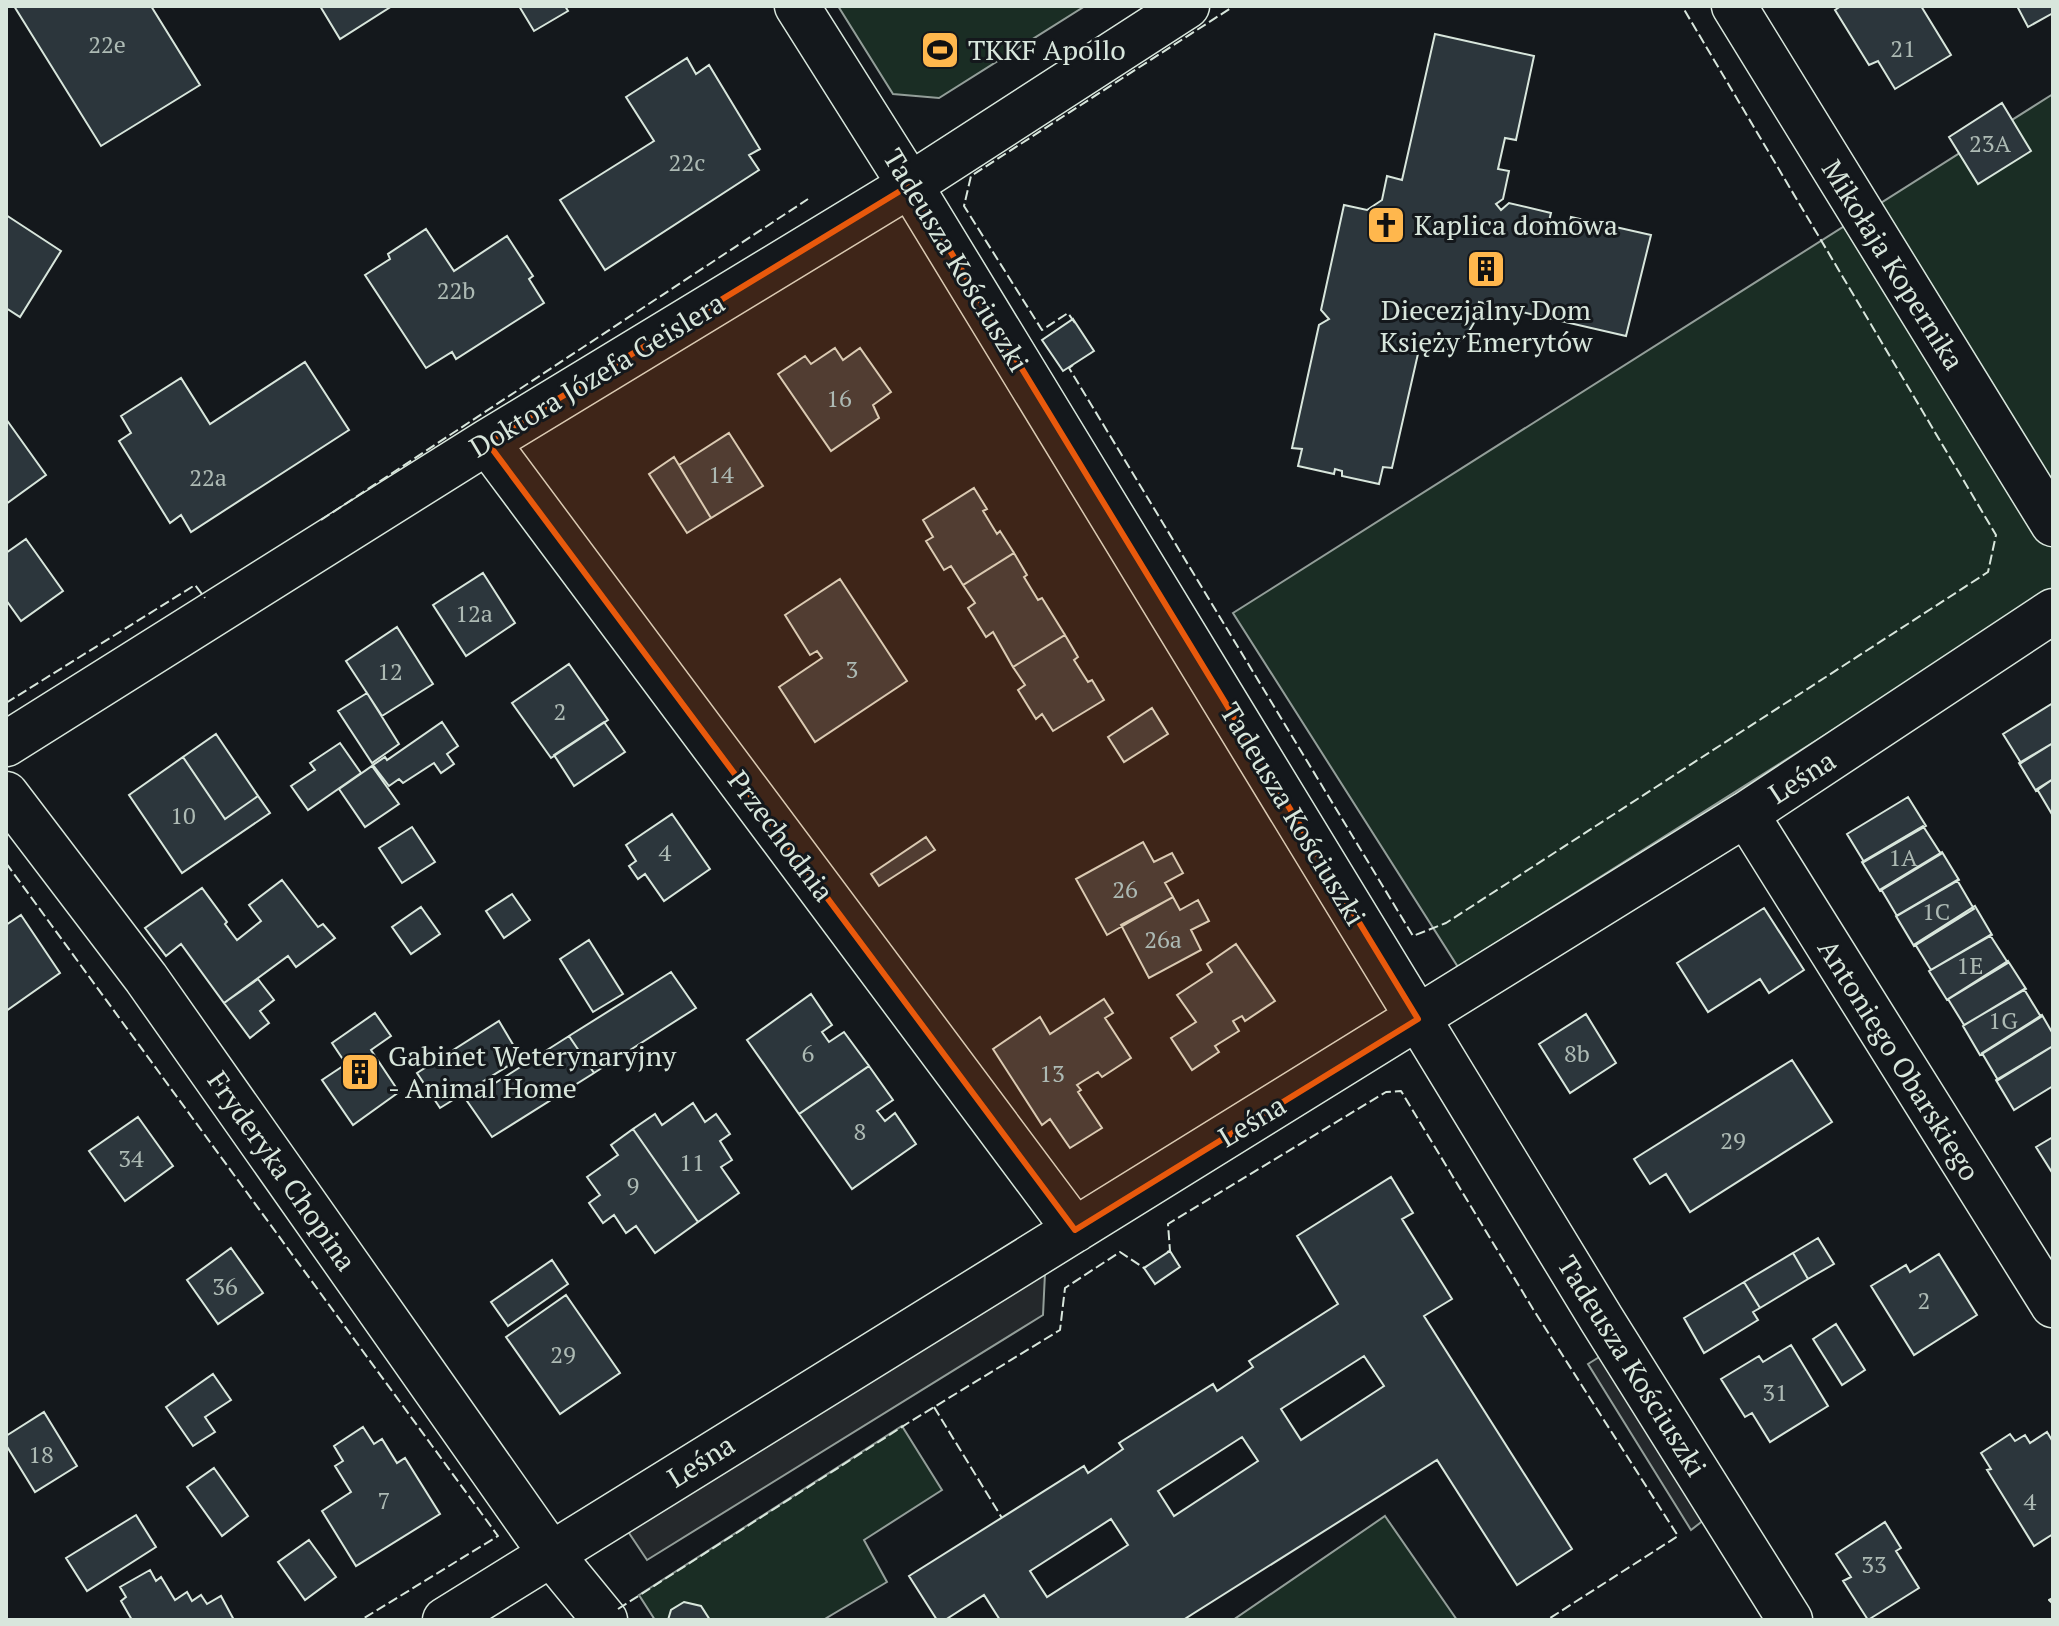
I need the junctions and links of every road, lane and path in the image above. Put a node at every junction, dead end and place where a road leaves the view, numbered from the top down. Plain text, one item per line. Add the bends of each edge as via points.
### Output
1 (797, 6) edge
2 (1187, 6) edge
3 (1734, 6) edge
4 (910, 185) junction
5 (487, 442) junction
6 (2053, 524) edge
7 (2053, 611) edge
8 (6, 744) edge
9 (6, 794) edge
10 (1746, 814) junction
11 (1418, 1019) junction
12 (1075, 1230) junction
13 (2053, 1305) edge
14 (551, 1554) junction
15 (445, 1620) edge
16 (605, 1620) edge
17 (1790, 1620) edge

1 - 4 street, Tadeusza Kościuszki
2 - 4 street, Doktora Józefa Geislera
3 - 6 street, Mikołaja Kopernika
4 - 5 street, Doktora Józefa Geislera
4 - 11 street, Tadeusza Kościuszki
5 - 8 street, Doktora Józefa Geislera
5 - 12 street, Przechodnia
7 - 10 street, Leśna
9 - 14 street, Fryderyka Chopina via 146,978
10 - 11 street, Leśna
10 - 13 street, Antoniego Obarskiego
11 - 12 street, Leśna
11 - 17 street, Tadeusza Kościuszki
12 - 14 street, Leśna
14 - 15 street, Leśna
14 - 16 street, Fryderyka Chopina

